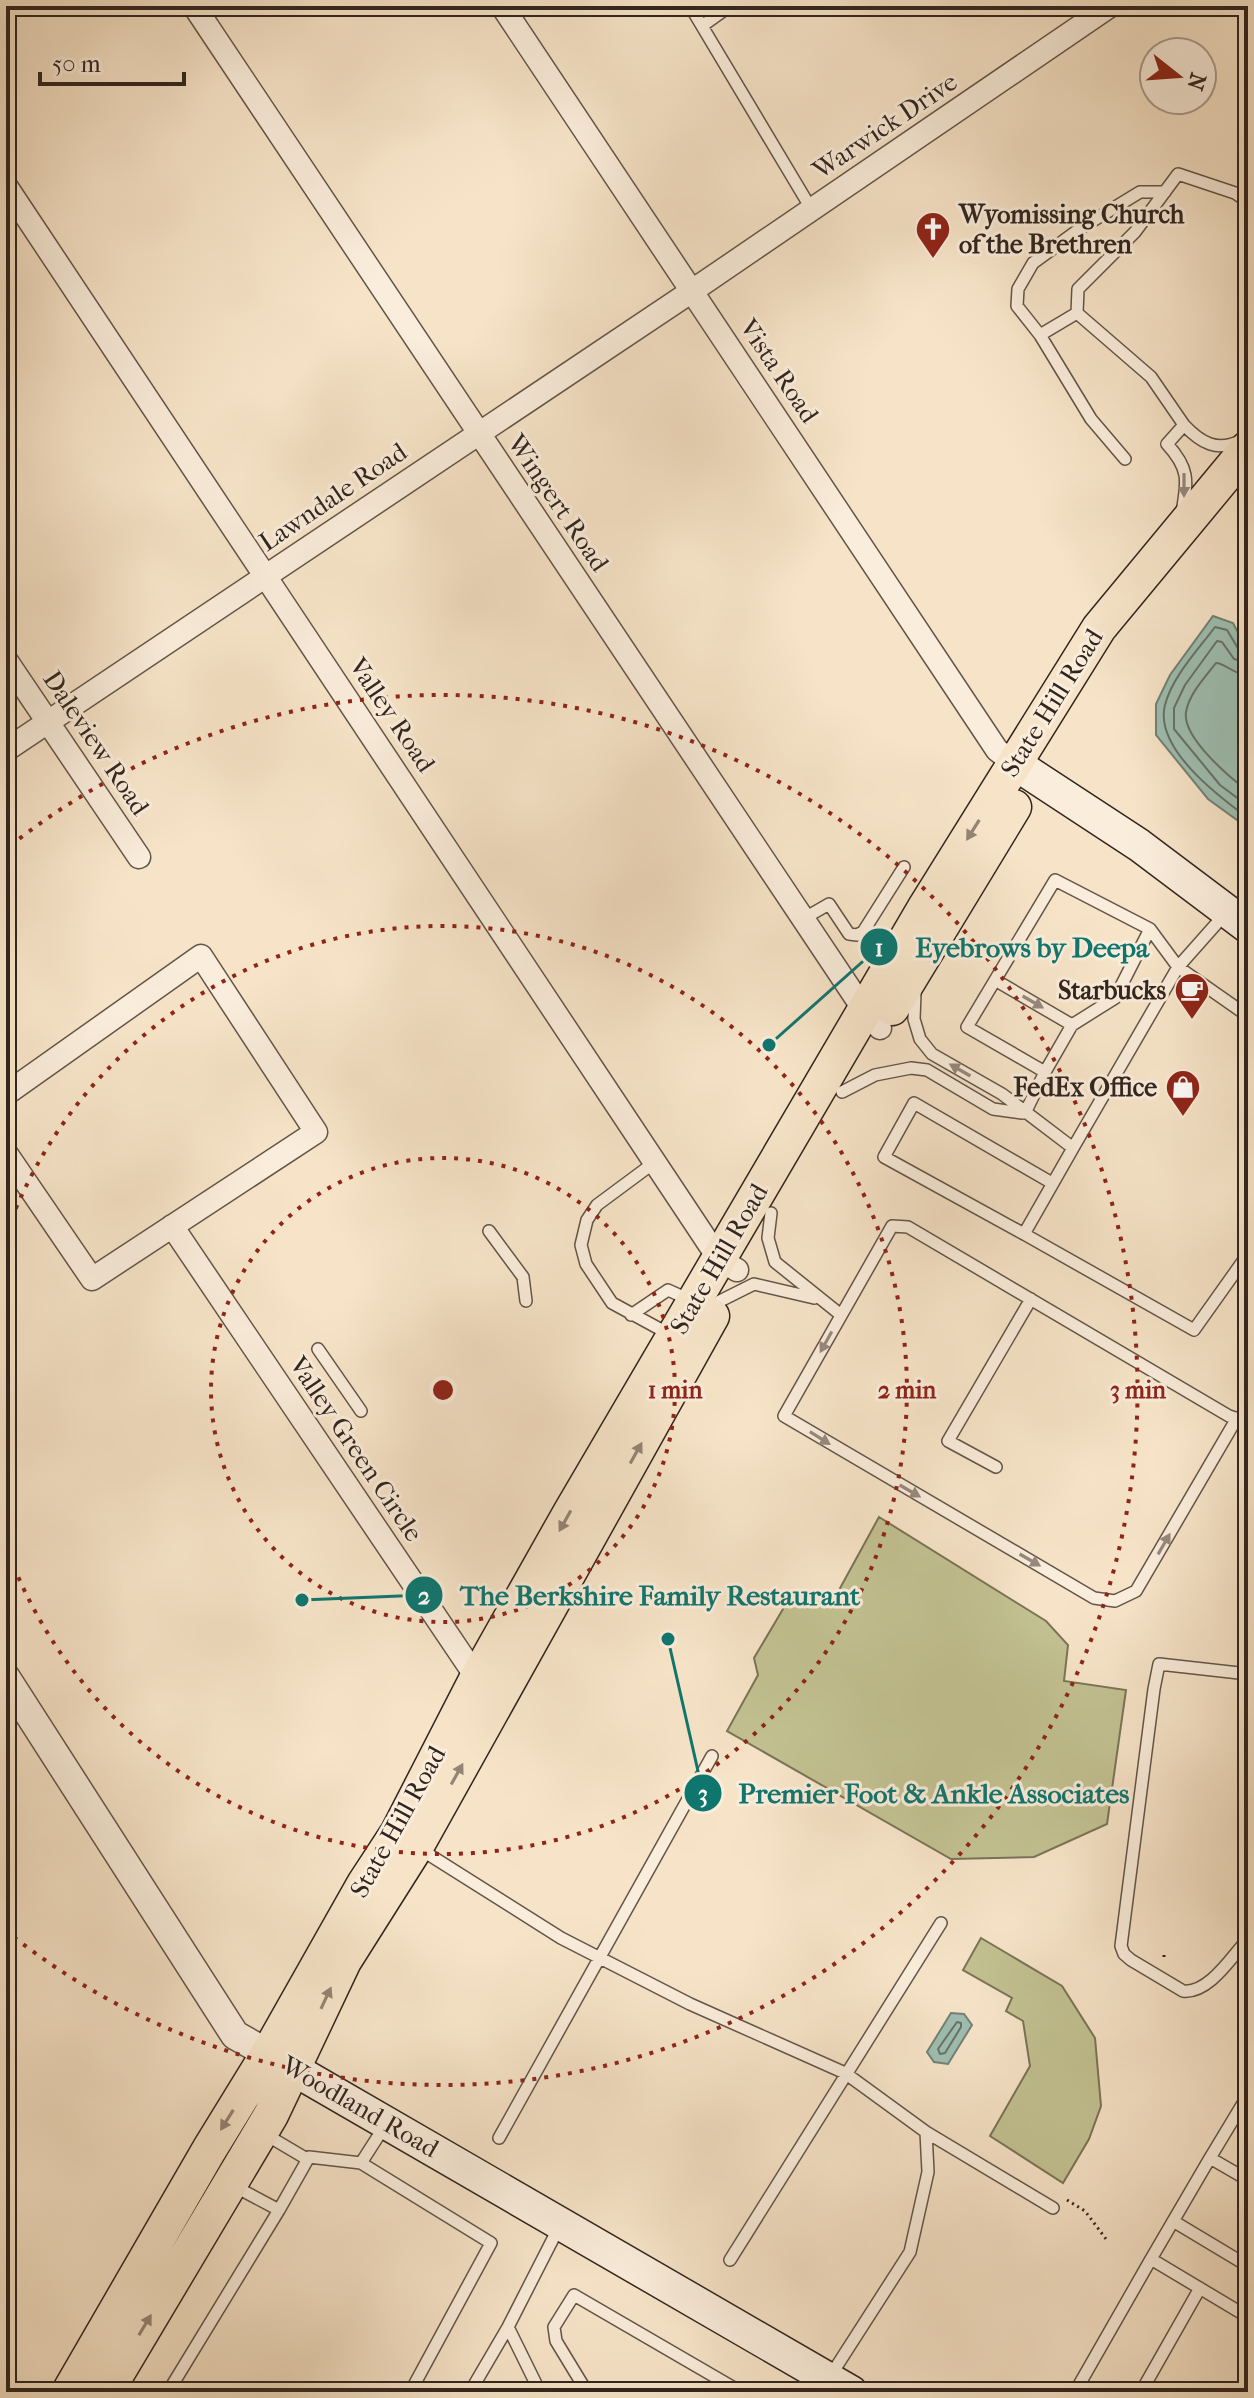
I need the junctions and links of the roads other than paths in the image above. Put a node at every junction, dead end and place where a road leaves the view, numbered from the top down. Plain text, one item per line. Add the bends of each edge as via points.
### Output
1 (194, 6) edge
2 (502, 6) edge
3 (690, 6) edge
4 (730, 6) edge
5 (1110, 6) edge
6 (702, 26) junction
7 (6, 186) edge
8 (1165, 192) junction
9 (1248, 202) edge
10 (812, 210) junction
11 (692, 291) junction
12 (1077, 313) junction
13 (1040, 335) junction
14 (1184, 425) junction
15 (479, 433) junction
16 (1248, 437) edge
17 (1248, 448) edge
18 (1125, 459) dead end
19 (1248, 483) edge
20 (1178, 532) junction
21 (266, 576) junction
22 (6, 660) edge
23 (48, 722) junction
24 (6, 750) edge
25 (1023, 770) junction
26 (139, 857) dead end
27 (904, 867) dead end
28 (803, 919) junction
29 (1238, 919) edge
30 (1150, 929) junction
31 (1178, 967) junction
32 (916, 968) junction
33 (995, 980) junction
34 (1248, 1016) edge
35 (872, 1019) junction
36 (1072, 1025) junction
37 (1045, 1072) junction
38 (842, 1092) junction
39 (6, 1094) edge
40 (1025, 1113) junction
41 (1073, 1148) junction
42 (6, 1153) edge
43 (655, 1162) junction
44 (1052, 1183) junction
45 (771, 1213) junction
46 (172, 1226) junction
47 (489, 1231) dead end
48 (1024, 1234) junction
49 (1248, 1254) edge
50 (728, 1264) junction
51 (1031, 1299) junction
52 (819, 1300) junction
53 (526, 1301) dead end
54 (707, 1302) junction
55 (631, 1315) junction
56 (841, 1315) junction
57 (674, 1336) junction
58 (318, 1349) dead end
59 (361, 1411) dead end
60 (1242, 1418) edge
61 (996, 1467) dead end
62 (1248, 1674) edge
63 (6, 1678) edge
64 (488, 1688) junction
65 (712, 1756) dead end
66 (407, 1840) junction
67 (941, 1923) dead end
68 (1248, 1939) edge
69 (600, 1958) junction
70 (280, 2061) junction
71 (845, 2073) junction
72 (1248, 2095) edge
73 (386, 2123) junction
74 (261, 2132) junction
75 (926, 2132) junction
76 (499, 2138) dead end
77 (1210, 2158) junction
78 (307, 2159) junction
79 (361, 2163) junction
80 (1248, 2180) edge
81 (230, 2184) junction
82 (1053, 2208) dead end
83 (279, 2210) junction
84 (1173, 2221) junction
85 (561, 2223) junction
86 (1151, 2259) junction
87 (730, 2260) dead end
88 (1248, 2266) edge
89 (1200, 2288) junction
90 (1248, 2317) edge
91 (508, 2327) junction
92 (840, 2386) edge
93 (69, 2392) edge
94 (106, 2392) edge
95 (168, 2392) edge
96 (422, 2392) edge
97 (470, 2392) edge
98 (540, 2392) edge
99 (587, 2392) edge
100 (741, 2392) edge
101 (1075, 2392) edge
102 (1141, 2392) edge

1 - 15 street, Wingert Road
2 - 11 street, Vista Road
3 - 6 lane
4 - 6 lane
5 - 10 street, Warwick Drive
6 - 10 lane
7 - 21 street, Valley Road
8 - 9 lane via 1178,174
8 - 12 lane via 1135,232 1078,289
8 - 13 lane via 1140,192 1033,263 1018,289 1017,306
10 - 11 street, Warwick Drive
11 - 15 street, Lawndale Road
11 - 25 street, Vista Road via 997,750
12 - 13 lane
12 - 14 lane via 1151,377
13 - 18 lane via 1091,419
14 - 16 lane via 1210,446 1229,447
14 -> 20 lane via 1167,444 1184,462 1186,493
15 - 21 street, Lawndale Road
15 - 28 street, Wingert Road
17 - 20 main road, State Hill Road
19 - 25 main road, State Hill Road via 1144,602
20 - 25 main road, State Hill Road via 1099,628
21 - 23 street, Lawndale Road
21 - 43 street, Valley Road
22 - 23 street, Daleview Road
23 - 24 street, Lawndale Road
23 - 26 street, Daleview Road
25 - 29 main road via 1139,845
25 - 32 main road, State Hill Road
25 -> 35 main road, State Hill Road
27 - 28 lane via 863,932 849,934 829,904
28 - 35 street, Wingert Road
29 - 31 lane
30 - 31 lane
30 - 33 lane via 1055,880
30 - 36 lane via 1115,998
31 - 34 lane
31 - 41 lane
32 - 35 main road, State Hill Road
40 -> 32 lane via 932,1054 920,1039 914,1019
33 -> 36 lane
33 - 37 lane via 967,1027
35 - 38 main road, State Hill Road
35 - 50 main road, State Hill Road
36 - 37 lane
37 - 40 lane
38 - 40 lane via 875,1075 911,1068 927,1070 993,1109
38 - 45 main road, State Hill Road
39 - 46 street via 201,956 316,1132
40 - 41 lane
41 - 44 lane
42 - 46 street via 92,1279
43 - 50 street, Valley Road
43 - 55 lane via 597,1205 581,1245 586,1264 612,1303
44 - 48 lane
44 - 48 lane via 914,1103 884,1157
45 - 50 main road, State Hill Road
45 - 52 lane via 768,1238 775,1262
46 - 64 street, Valley Green Circle
47 - 53 lane via 523,1277
48 - 49 lane via 1194,1330
50 - 54 main road, State Hill Road
51 - 56 lane via 908,1227 892,1226
51 - 60 lane
51 - 61 lane via 948,1441
52 - 54 lane via 754,1284
52 - 56 lane
54 - 55 lane via 668,1290
54 - 57 main road, State Hill Road
64 -> 54 main road, State Hill Road
55 - 57 lane
56 -> 60 lane via 784,1416 1094,1598 1115,1601 1136,1591
57 -> 64 main road, State Hill Road
58 - 59 lane
62 - 68 lane via 1159,1664 1121,1946 1131,1960 1192,1992
63 - 70 street, Woodland Road via 235,2035
64 - 66 main road, State Hill Road
65 - 69 lane
66 - 69 lane
66 - 70 main road, State Hill Road via 364,1884
67 - 71 lane
69 - 71 lane
69 - 76 lane
70 - 73 main road, Woodland Road
70 - 74 main road, State Hill Road
70 -> 93 main road, State Hill Road via 209,2150
71 - 75 lane
71 - 87 lane
72 - 77 lane
73 - 79 lane
73 - 85 main road, Woodland Road
74 - 78 lane
74 - 81 main road, State Hill Road
75 - 82 lane
75 - 92 lane via 928,2172 910,2252
77 - 80 lane
77 - 84 lane
78 - 79 lane
78 - 83 lane
79 - 96 lane via 491,2243 413,2387
81 - 83 lane
94 -> 81 main road, State Hill Road
83 - 95 lane
84 - 86 lane
84 - 88 lane
85 - 91 lane
85 - 92 main road, Woodland Road
86 - 89 lane
86 - 101 lane
89 - 90 lane
89 - 102 lane
91 - 97 lane
91 - 98 lane
99 - 100 lane via 556,2341 554,2327 574,2295

